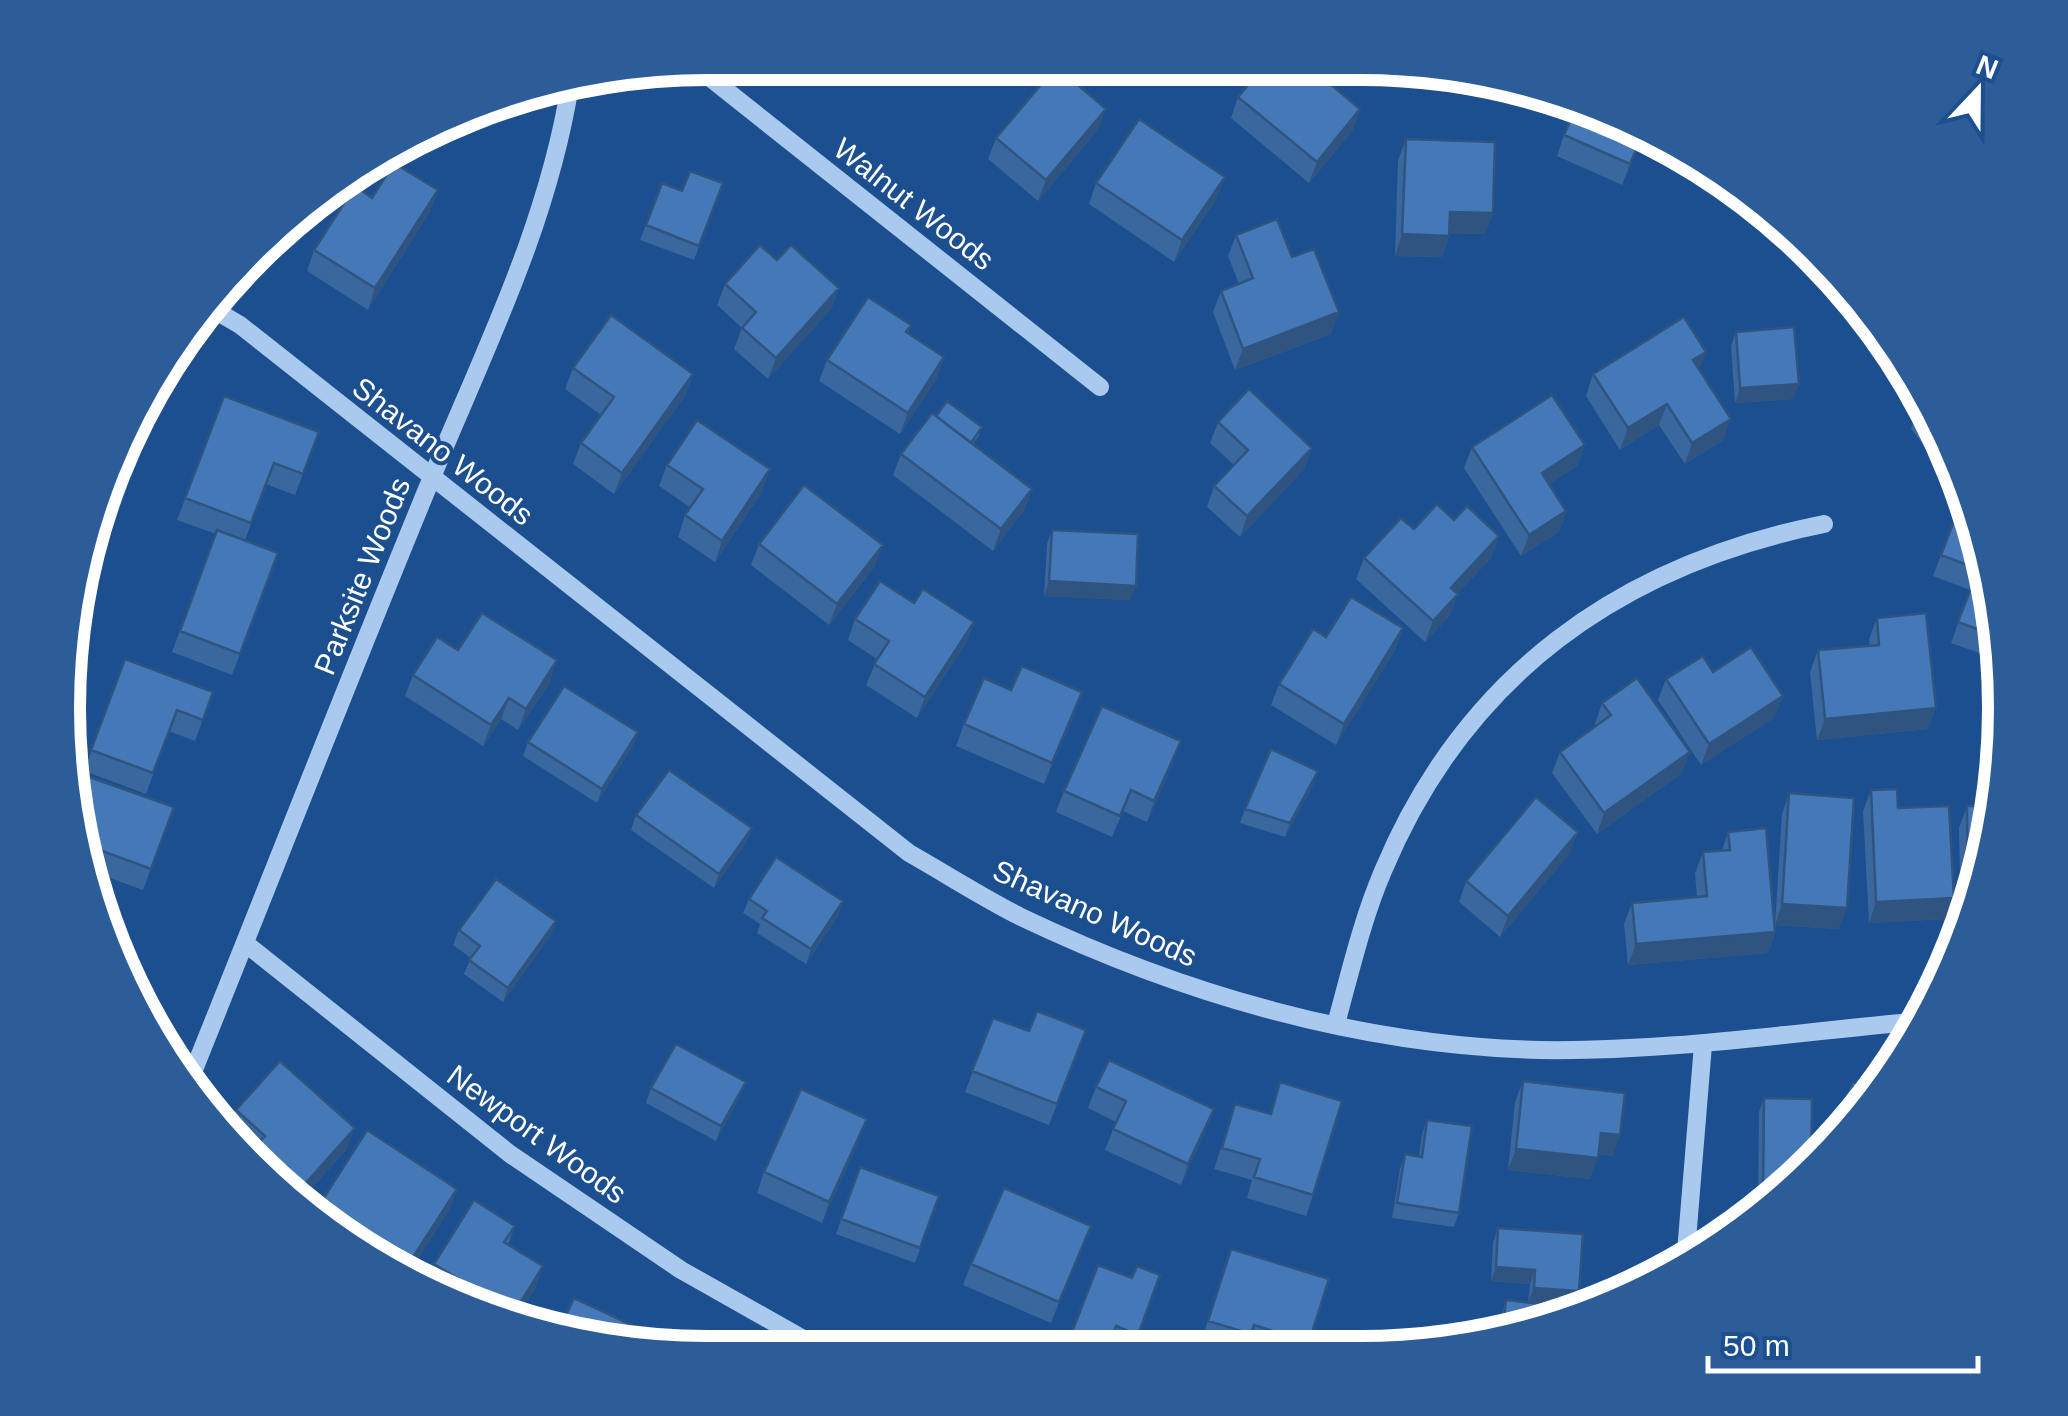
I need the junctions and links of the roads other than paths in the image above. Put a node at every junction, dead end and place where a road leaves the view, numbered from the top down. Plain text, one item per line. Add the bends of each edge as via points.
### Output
1 (713, 80) edge
2 (568, 96) edge
3 (220, 313) edge
4 (1100, 386) dead end
5 (432, 477) junction
6 (1824, 524) dead end
7 (244, 943) junction
8 (1904, 1023) edge
9 (1336, 1024) junction
10 (1702, 1045) junction
11 (194, 1068) edge
12 (1687, 1244) edge
13 (798, 1336) edge

1 - 4 street, Walnut Woods
2 - 5 street, Parksite Woods via 530,244
3 - 5 street, Shavano Woods
5 - 7 street, Parksite Woods
5 - 9 street, Shavano Woods via 909,853 1018,916 1134,967
6 - 9 street via 1766,535 1656,577 1604,606 1512,678 1436,770 1406,820 1375,893
7 - 11 street, Parksite Woods
7 - 13 street, Newport Woods via 510,1154 681,1270
8 - 10 street, Shavano Woods
9 - 10 street, Shavano Woods via 1405,1038 1539,1050
10 - 12 street

